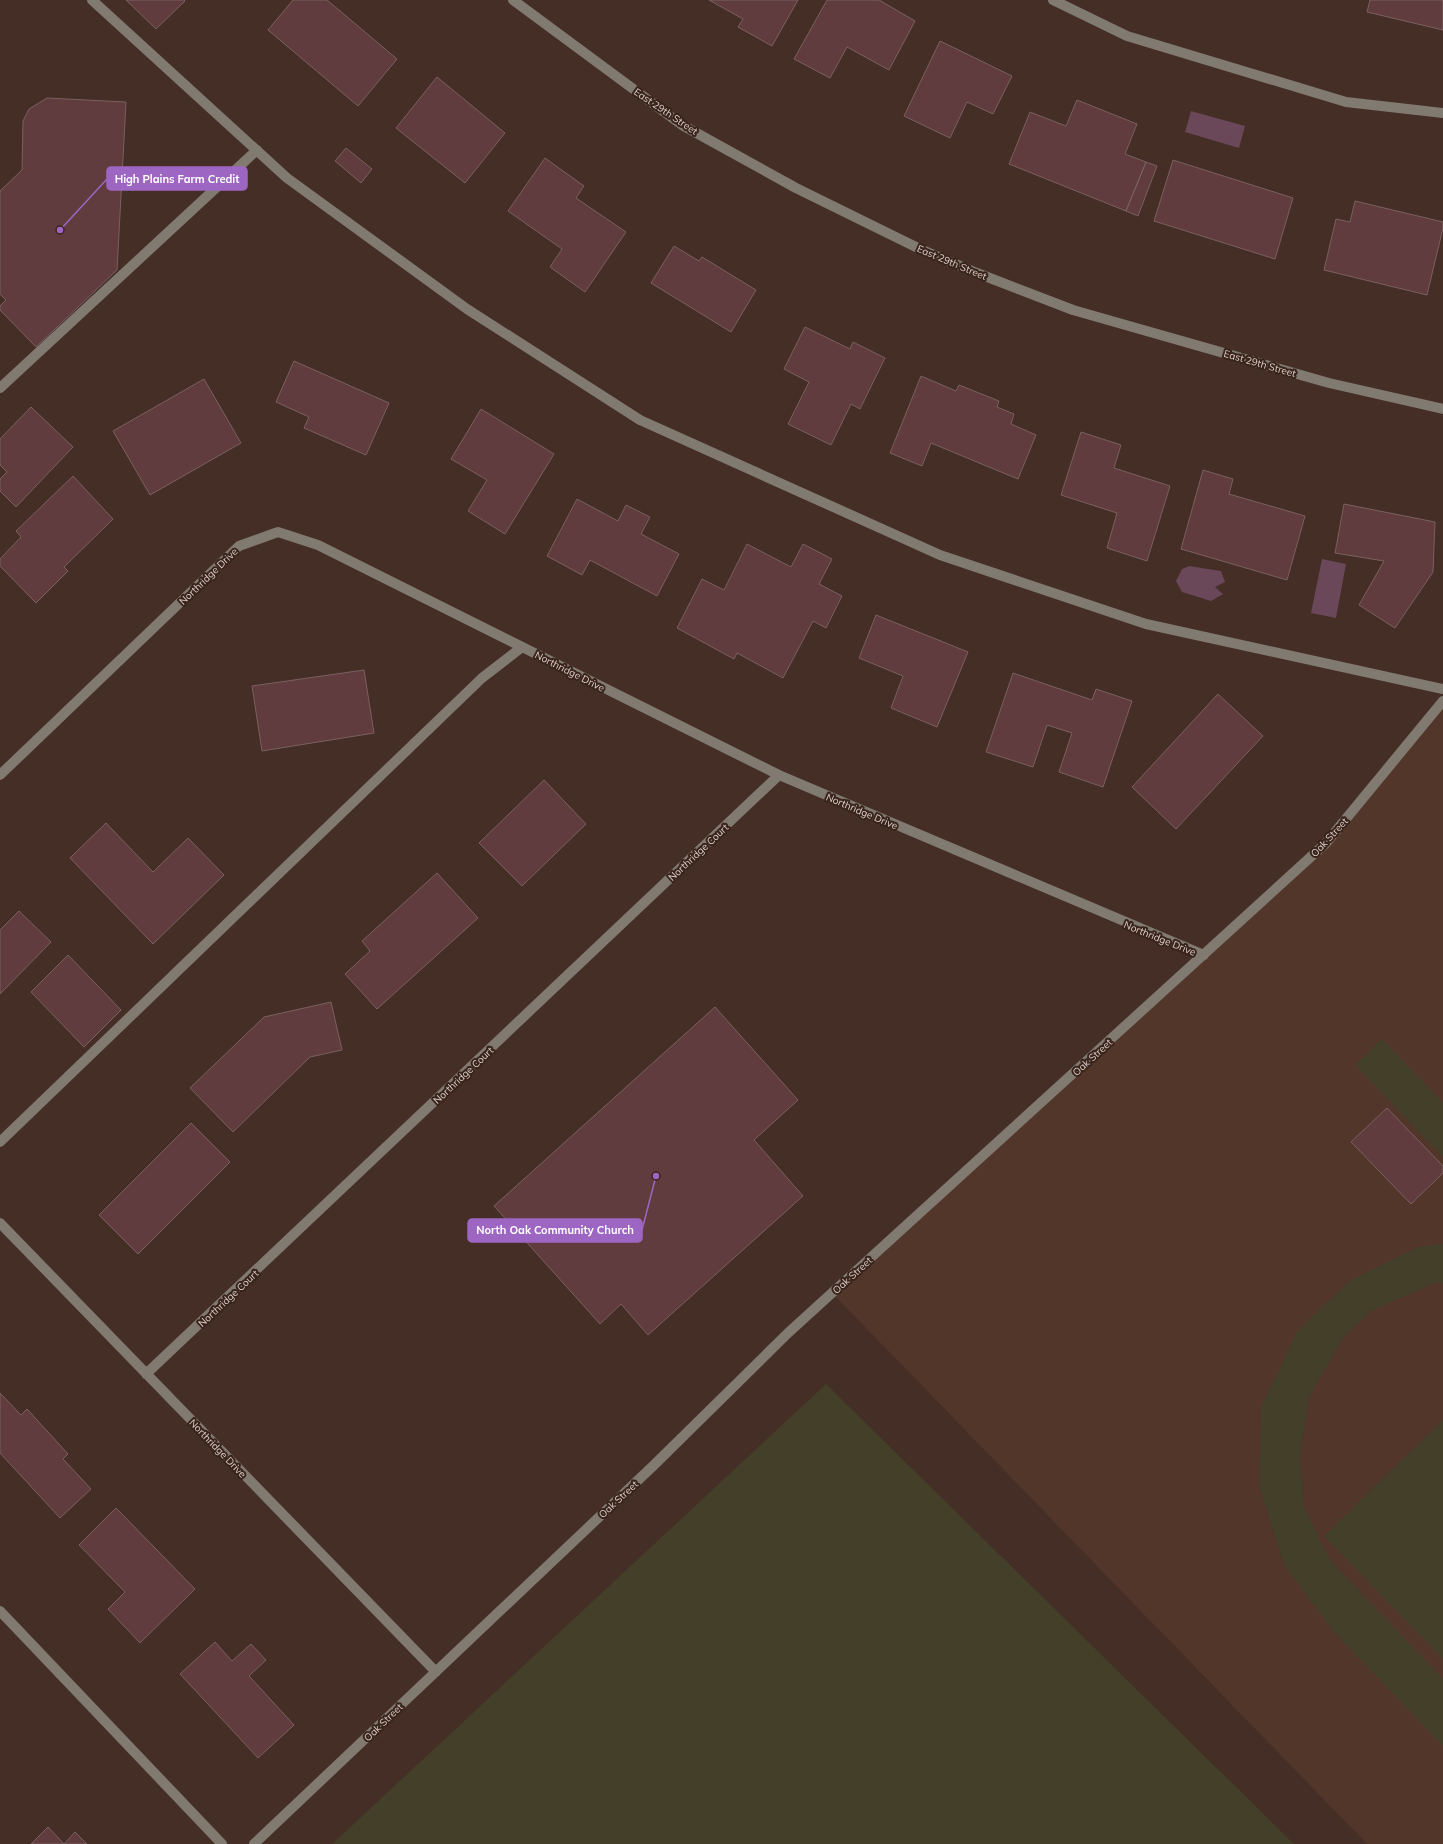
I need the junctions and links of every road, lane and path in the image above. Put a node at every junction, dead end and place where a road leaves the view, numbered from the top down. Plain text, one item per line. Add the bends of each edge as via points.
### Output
1 (92, 0) edge
2 (513, 0) edge
3 (1053, 0) edge
4 (1443, 113) edge
5 (257, 150) junction
6 (0, 388) edge
7 (1443, 409) edge
8 (522, 647) junction
9 (1443, 689) edge
10 (1443, 701) edge
11 (0, 775) edge
12 (779, 776) junction
13 (1204, 956) junction
14 (0, 1142) edge
15 (0, 1224) edge
16 (146, 1374) junction
17 (0, 1611) edge
18 (436, 1672) junction
19 (222, 1844) edge
20 (254, 1844) edge

1 - 5 street
2 - 7 street, East 29th Street via 682,125 796,188 920,248 1073,310 1329,382
3 - 4 street via 1127,36 1346,102
5 - 6 street
5 - 9 street via 287,178 467,309 640,420 933,552 1146,624
8 - 11 street, Northridge Drive via 318,546 278,532 239,546
8 - 12 street, Northridge Drive
8 - 14 street via 482,678
10 - 13 street, Oak Street via 1326,843
12 - 13 street, Northridge Drive
12 - 16 street, Northridge Court
13 - 18 street, Oak Street via 788,1332 653,1466
15 - 16 street, Northridge Drive
16 - 18 street, Northridge Drive
17 - 19 street
18 - 20 street, Oak Street

